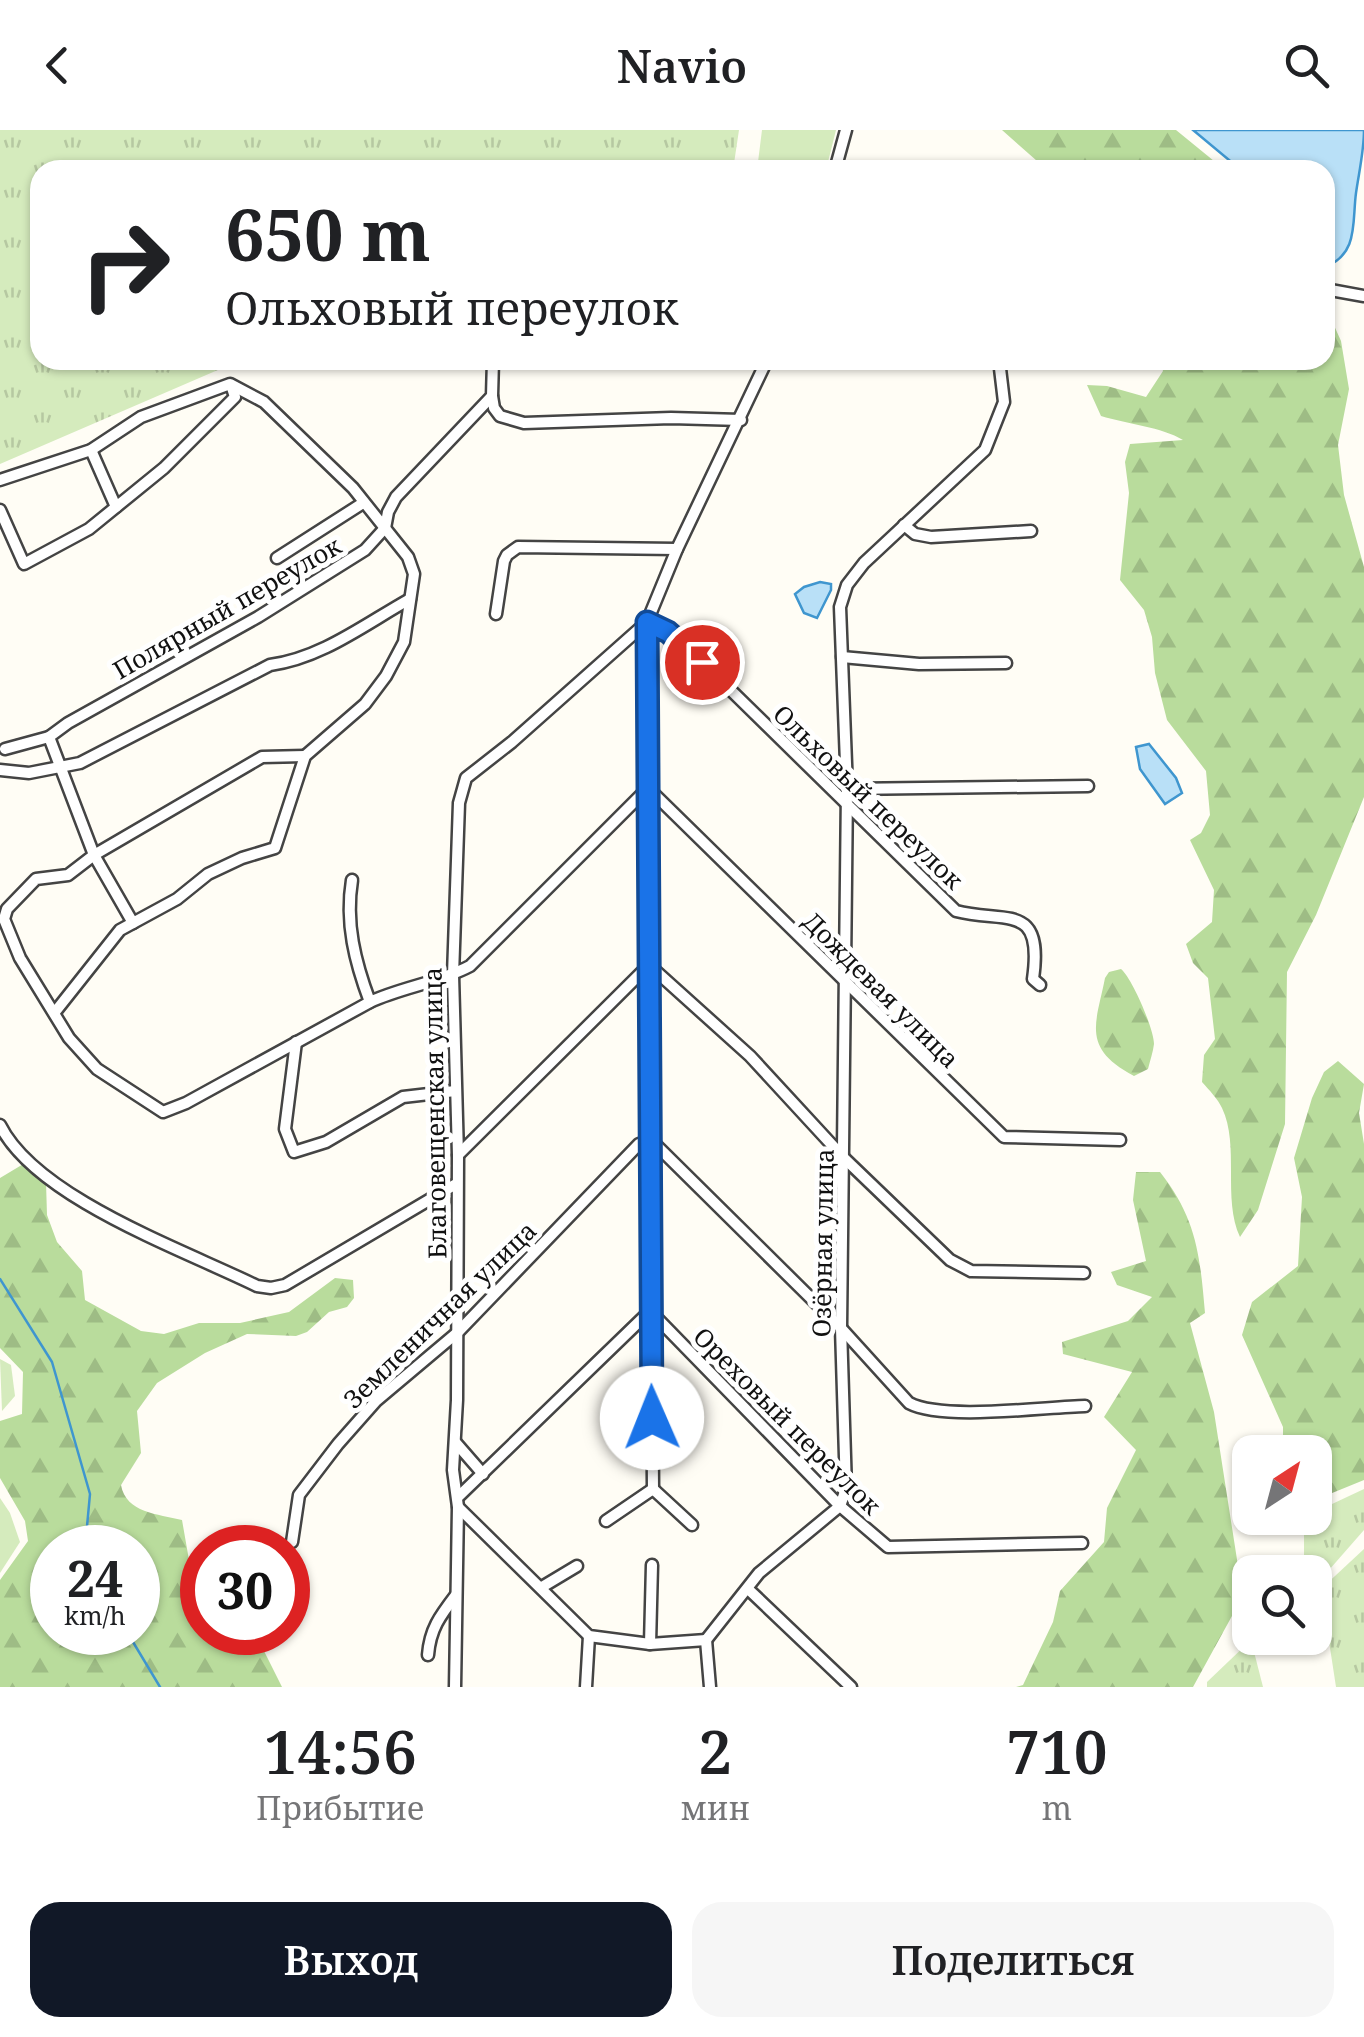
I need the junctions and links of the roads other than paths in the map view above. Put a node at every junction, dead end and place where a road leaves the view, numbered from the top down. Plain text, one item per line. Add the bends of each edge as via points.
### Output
1 (846, 130) edge
2 (838, 160) edge
3 (1335, 291) edge
4 (1364, 296) edge
5 (490, 370) edge
6 (763, 370) edge
7 (1000, 370) edge
8 (230, 384) junction
9 (492, 396) junction
10 (741, 420) junction
11 (91, 450) junction
12 (0, 480) edge
13 (363, 503) junction
14 (116, 506) junction
15 (0, 510) edge
16 (904, 525) junction
17 (386, 528) junction
18 (1031, 532) dead end
19 (677, 549) junction
20 (276, 558) dead end
21 (410, 600) junction
22 (496, 614) dead end
23 (647, 622) junction
24 (842, 657) junction
25 (1006, 663) dead end
26 (53, 733) junction
27 (6, 750) dead end
28 (305, 756) junction
29 (62, 767) junction
30 (0, 770) edge
31 (1088, 786) dead end
32 (648, 788) junction
33 (847, 789) junction
34 (846, 804) junction
35 (94, 856) junction
36 (352, 880) dead end
37 (133, 923) junction
38 (649, 964) junction
39 (453, 976) junction
40 (843, 981) junction
41 (1040, 985) dead end
42 (370, 1002) junction
43 (56, 1012) junction
44 (296, 1040) junction
45 (455, 1091) junction
46 (0, 1125) edge
47 (651, 1140) junction
48 (1120, 1140) dead end
49 (458, 1155) junction
50 (844, 1158) junction
51 (456, 1184) junction
52 (1084, 1274) dead end
53 (650, 1311) junction
54 (842, 1328) junction
55 (458, 1332) junction
56 (1085, 1406) dead end
57 (455, 1442) junction
58 (482, 1474) junction
59 (653, 1489) junction
60 (458, 1502) junction
61 (840, 1506) junction
62 (606, 1522) dead end
63 (295, 1525) edge
64 (692, 1525) dead end
65 (1082, 1542) dead end
66 (652, 1565) dead end
67 (577, 1566) dead end
68 (542, 1588) junction
69 (748, 1590) junction
70 (456, 1594) junction
71 (589, 1636) junction
72 (706, 1640) junction
73 (650, 1644) junction
74 (428, 1655) dead end
75 (455, 1687) edge
76 (586, 1687) edge
77 (710, 1687) edge
78 (851, 1687) edge

1 - 2 street
3 - 4 street
5 - 9 street
6 - 10 street
7 - 16 street, Озёрная улица via 1004,402 985,450
8 - 11 street via 141,418
8 - 13 street via 264,402
8 - 14 street via 235,397
9 - 10 street via 500,416 524,423
9 - 17 street, Полярный переулок via 396,497
10 - 19 street
11 - 12 street
11 - 14 street
13 - 17 street
13 - 20 street
14 - 15 street via 89,529 24,564
16 - 18 street via 931,537
16 - 24 street, Озёрная улица via 847,585 840,607
17 - 21 street via 414,574
17 - 26 street, Полярный переулок via 365,550 258,617
19 - 22 street via 518,547 504,561
19 - 23 street
21 - 28 street via 404,642 386,676 365,704
21 - 29 street via 332,646 270,665
23 - 32 street
23 - 34 street, Ольховый переулок via 702,662
23 - 39 street, Благовещенская улица via 466,778 458,819
24 - 25 street
24 - 33 street, Озёрная улица
26 - 27 street, Полярный переулок
26 - 29 street
28 - 35 street via 262,757
28 - 37 street via 275,848 208,874
29 - 30 street via 29,774
29 - 35 street
31 - 33 street
32 - 38 street
32 - 39 street
32 - 40 street, Дождевая улица
33 - 34 street, Озёрная улица
34 - 40 street, Озёрная улица
34 - 41 street, Ольховый переулок via 956,911 1005,915 1025,926 1034,941 1033,979
35 - 37 street
35 - 43 street via 68,875 36,879 4,919 20,958
36 - 42 street via 349,918
37 - 43 street via 120,930
38 - 47 street
38 - 49 street
38 - 50 street via 750,1056
39 - 42 street
39 - 45 street, Благовещенская улица
40 - 48 street, Дождевая улица via 1004,1137
40 - 50 street, Озёрная улица
42 - 44 street
43 - 44 street via 68,1038 97,1069 163,1112
44 - 45 street via 285,1129 294,1152 326,1142 403,1097
45 - 49 street, Благовещенская улица
46 - 51 street via 35,1170 106,1214 271,1288
47 - 53 street
47 - 54 street
47 - 55 street, Земленичная улица via 639,1144
49 - 51 street, Благовещенская улица
50 - 52 street via 960,1266
50 - 54 street, Озёрная улица
51 - 55 street, Благовещенская улица
53 - 58 street
53 - 59 street
53 - 61 street, Ореховый переулок
54 - 56 street via 921,1409
54 - 61 street, Озёрная улица via 846,1489
55 - 57 street, Благовещенская улица
55 - 63 street, Земленичная улица via 376,1401 338,1444 299,1495
57 - 58 street
57 - 60 street, Благовещенская улица
58 - 60 street
59 - 62 street
59 - 64 street
60 - 68 street
60 - 70 street, Благовещенская улица
61 - 65 street, Ореховый переулок via 878,1541 898,1548
61 - 69 street
66 - 73 street
67 - 68 street
68 - 71 street
69 - 72 street
69 - 78 street
70 - 74 street via 437,1618
70 - 75 street, Благовещенская улица
71 - 73 street
71 - 76 street
72 - 73 street
72 - 77 street

